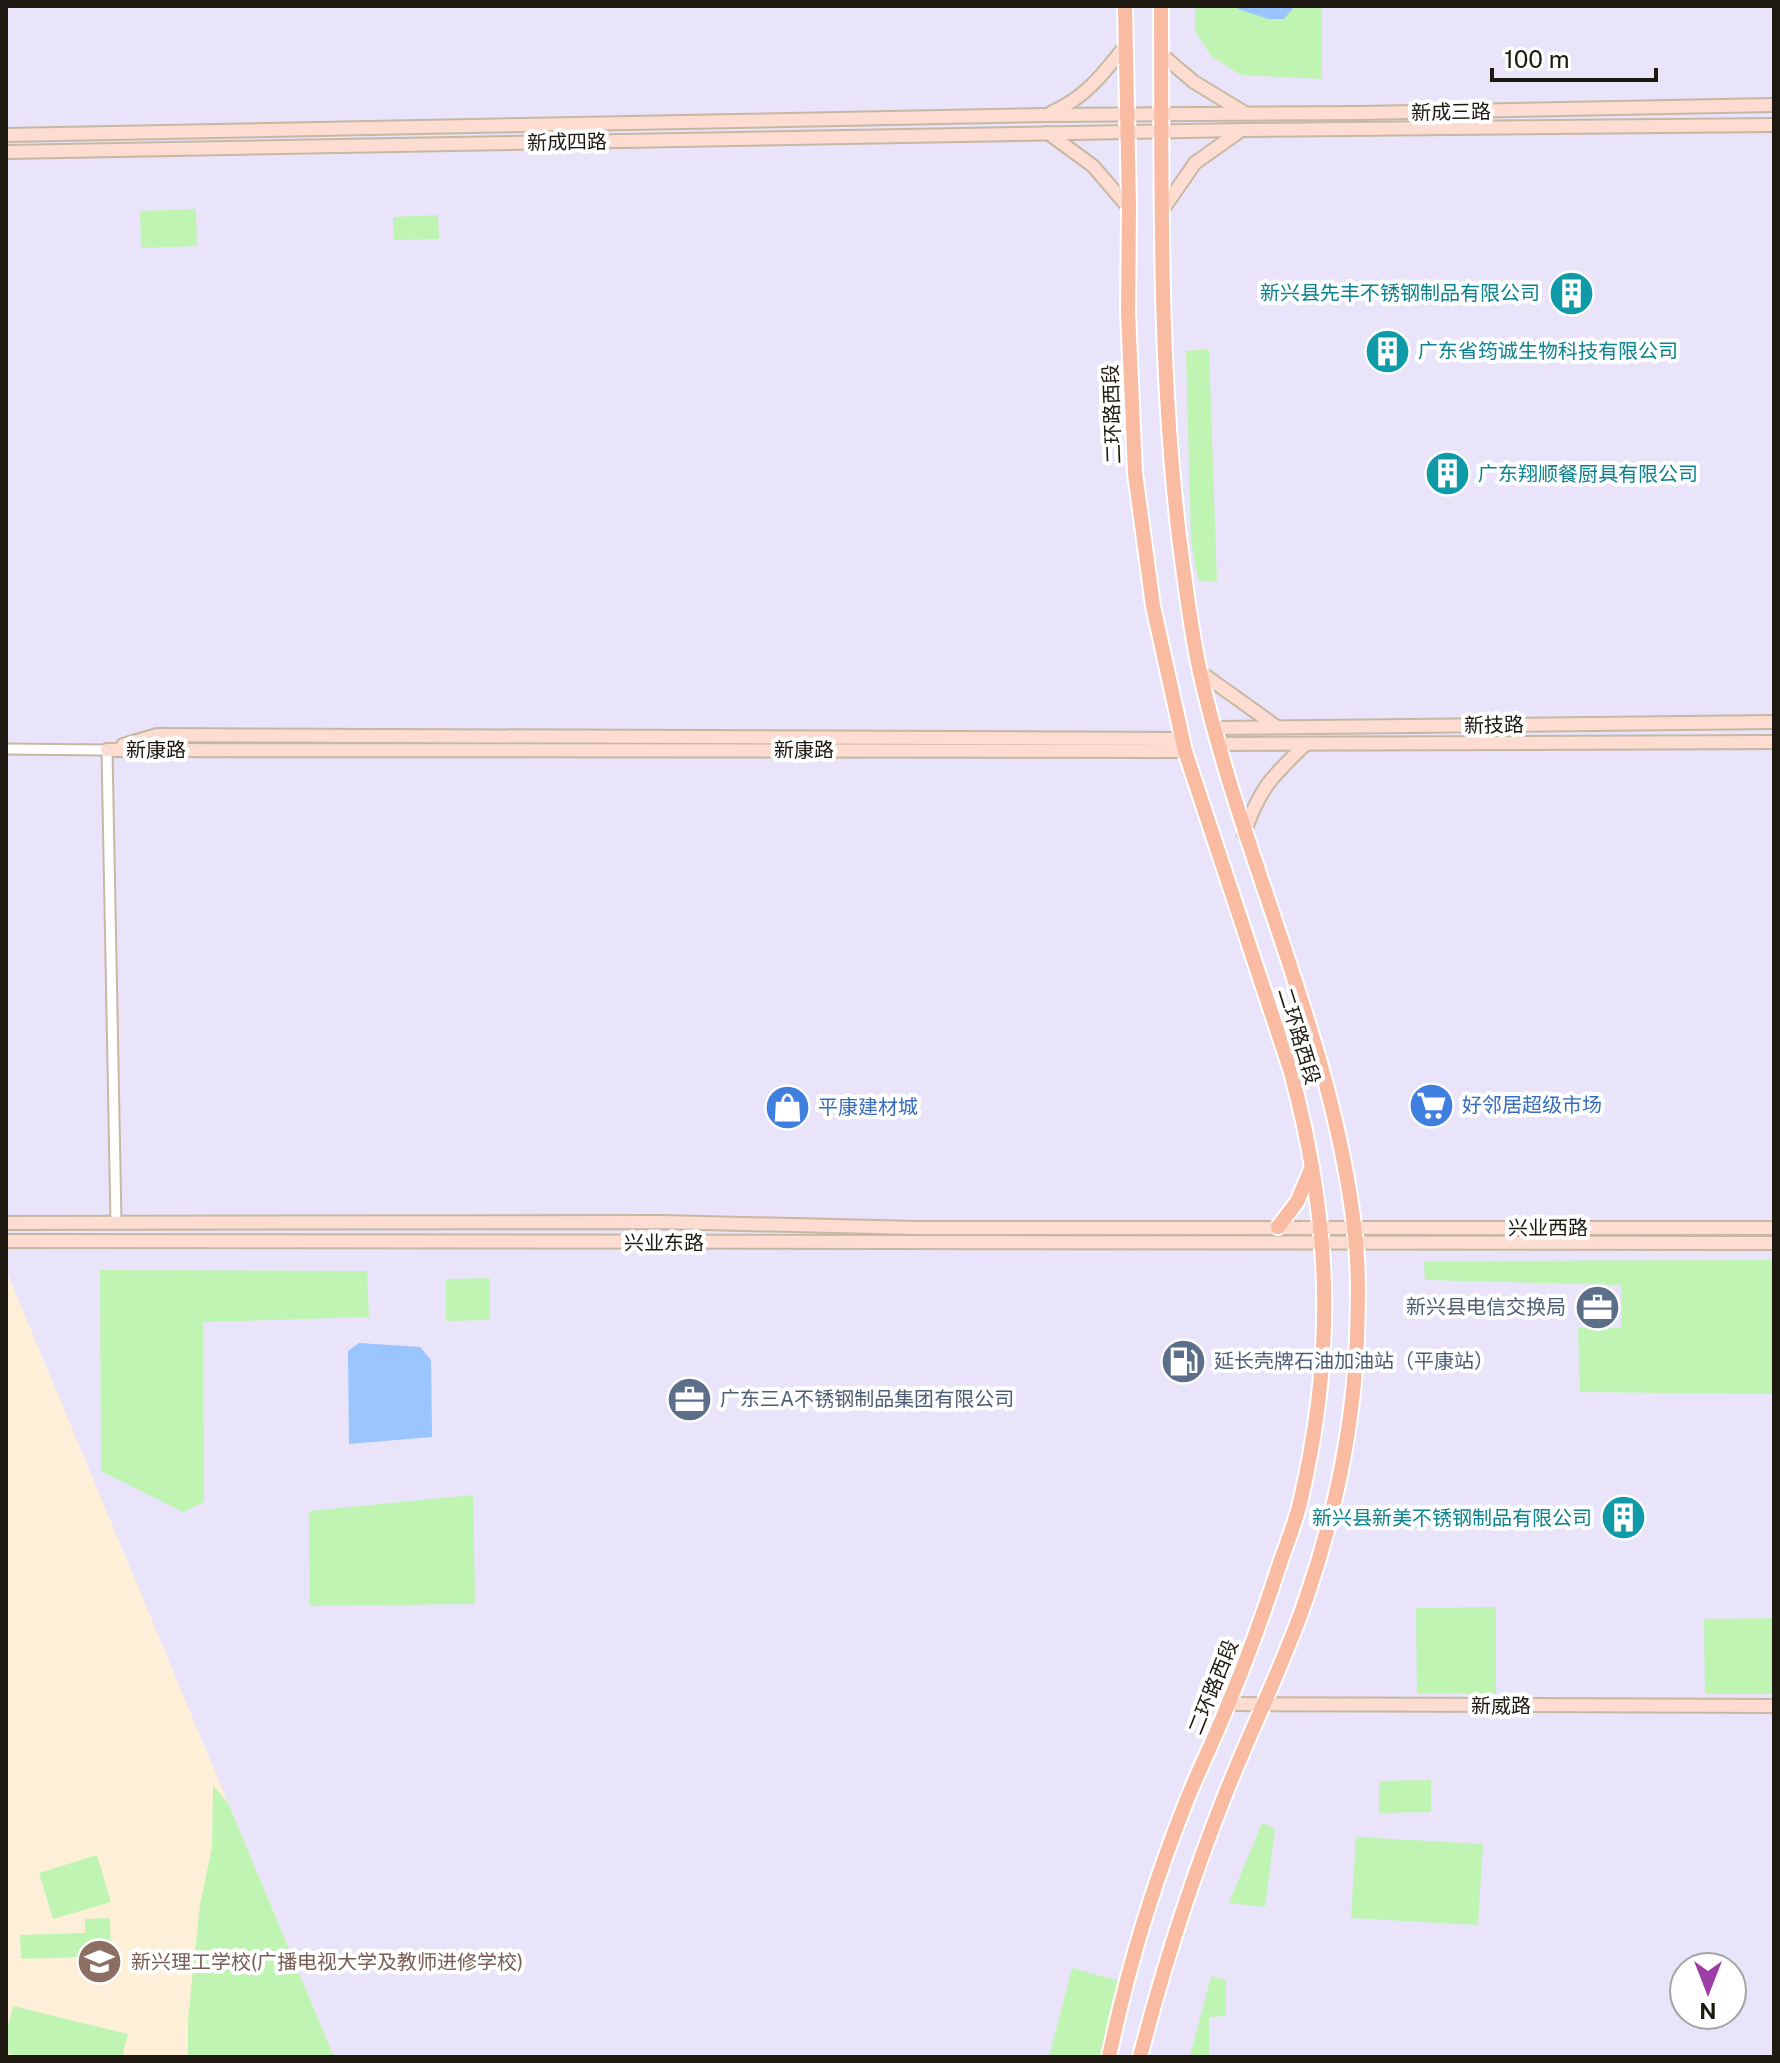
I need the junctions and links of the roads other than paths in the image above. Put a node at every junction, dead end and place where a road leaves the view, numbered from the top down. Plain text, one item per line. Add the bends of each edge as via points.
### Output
1 (1125, 6) edge
2 (1161, 6) edge
3 (1126, 45) junction
4 (1161, 54) junction
5 (1774, 105) edge
6 (1046, 115) junction
7 (1127, 115) junction
8 (1161, 115) junction
9 (1248, 115) junction
10 (1774, 125) edge
11 (1243, 130) junction
12 (1161, 131) junction
13 (1128, 132) junction
14 (1048, 133) junction
15 (6, 135) edge
16 (6, 152) edge
17 (1129, 208) junction
18 (1161, 212) junction
19 (1200, 672) junction
20 (1774, 722) edge
21 (1277, 727) junction
22 (1215, 728) junction
23 (1774, 742) edge
24 (1219, 744) junction
25 (1306, 744) junction
26 (1184, 745) junction
27 (6, 749) edge
28 (107, 750) junction
29 (1244, 834) junction
30 (1312, 1166) junction
31 (116, 1222) junction
32 (6, 1223) edge
33 (1278, 1227) junction
34 (1322, 1228) junction
35 (1774, 1228) edge
36 (1356, 1236) junction
37 (6, 1241) edge
38 (1774, 1243) edge
39 (1323, 1244) junction
40 (1229, 1704) junction
41 (1264, 1705) junction
42 (1774, 1706) edge
43 (1109, 2057) edge
44 (1140, 2057) edge

1 - 3 main road, 二环路西段
2 - 4 main road, 二环路西段
3 - 6 street via 1094,85
3 - 7 main road, 二环路西段
4 - 8 main road, 二环路西段
4 - 9 street
5 - 9 street, 新成三路
6 - 7 street, 新成四路
6 - 15 street, 新成四路
7 - 8 street, 新成三路
7 - 13 main road, 二环路西段
8 - 9 street, 新成三路
8 - 12 main road, 二环路西段
10 - 11 street, 新成三路
11 - 12 street, 新成三路
11 - 18 street via 1195,163
12 - 13 street, 新成三路
12 - 18 main road, 二环路西段
13 - 14 street, 新成四路
13 - 17 main road, 二环路西段
14 - 16 street, 新成四路
14 - 17 street via 1093,166
17 - 26 main road, 二环路西段 via 1135,473 1153,606
18 - 19 main road, 二环路西段 via 1171,465
19 - 21 street
19 - 22 main road, 二环路西段
20 - 21 street, 新技路
21 - 22 street, 新技路
22 - 24 main road, 二环路西段
23 - 25 street, 新技路
24 - 25 street, 新技路
24 - 29 main road, 二环路西段
25 - 29 street via 1273,775
26 - 28 street, 新康路 via 157,735
26 - 30 main road, 二环路西段 via 1291,1072
27 - 28 street
28 - 31 street
29 - 36 main road, 二环路西段 via 1313,1040
30 - 33 main road via 1297,1202
30 - 34 main road, 二环路西段
31 - 32 street, 兴业东路
31 - 33 street, 兴业东路
33 - 34 street, 兴业东路
34 - 36 street, 兴业西路
34 - 39 main road, 二环路西段
35 - 36 street, 兴业西路
36 - 38 street, 兴业西路
36 - 39 street, 兴业西路
36 - 41 main road, 二环路西段 via 1353,1408 1331,1521
37 - 39 street, 兴业东路
39 - 40 main road, 二环路西段 via 1323,1372 1302,1490
40 - 41 street, 新威路
40 - 43 main road, 二环路西段 via 1156,1881
41 - 42 street, 新威路
41 - 44 main road, 二环路西段 via 1191,1884

